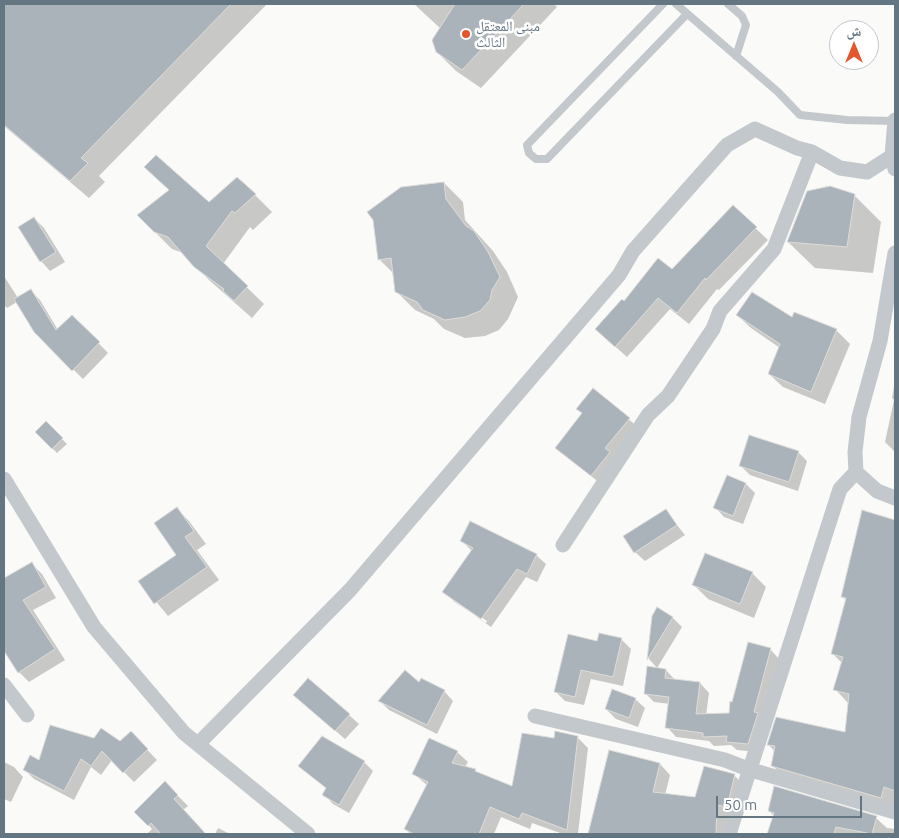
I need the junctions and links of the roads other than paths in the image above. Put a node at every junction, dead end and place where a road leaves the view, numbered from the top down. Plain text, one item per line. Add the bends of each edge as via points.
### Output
1 (663, 4) edge
2 (676, 4) edge
3 (728, 4) edge
4 (687, 14) junction
5 (736, 56) junction
6 (895, 120) edge
7 (812, 152) junction
8 (894, 162) edge
9 (895, 253) edge
10 (856, 472) junction
11 (4, 479) edge
12 (895, 498) edge
13 (563, 545) dead end
14 (4, 685) edge
15 (27, 715) dead end
16 (535, 716) dead end
17 (198, 744) junction
18 (748, 769) junction
19 (895, 812) edge
20 (308, 834) edge
21 (729, 834) edge

1 - 4 lane via 527,145 529,153 536,159 547,159
2 - 4 lane
3 - 5 lane via 742,16 746,25
4 - 5 lane
5 - 6 lane via 800,115 847,120
6 - 8 street
7 - 8 street via 840,168 867,172
7 - 13 street via 774,249 720,311 713,330 668,396 643,422
7 - 17 street via 755,129 727,146 633,251 619,274 350,590
9 - 10 street via 880,341 859,417
10 - 12 street via 877,490
10 - 18 street via 840,489
11 - 17 street via 94,627 184,733
14 - 15 street
16 - 18 street via 726,760
17 - 20 street
18 - 19 street
18 - 21 street

